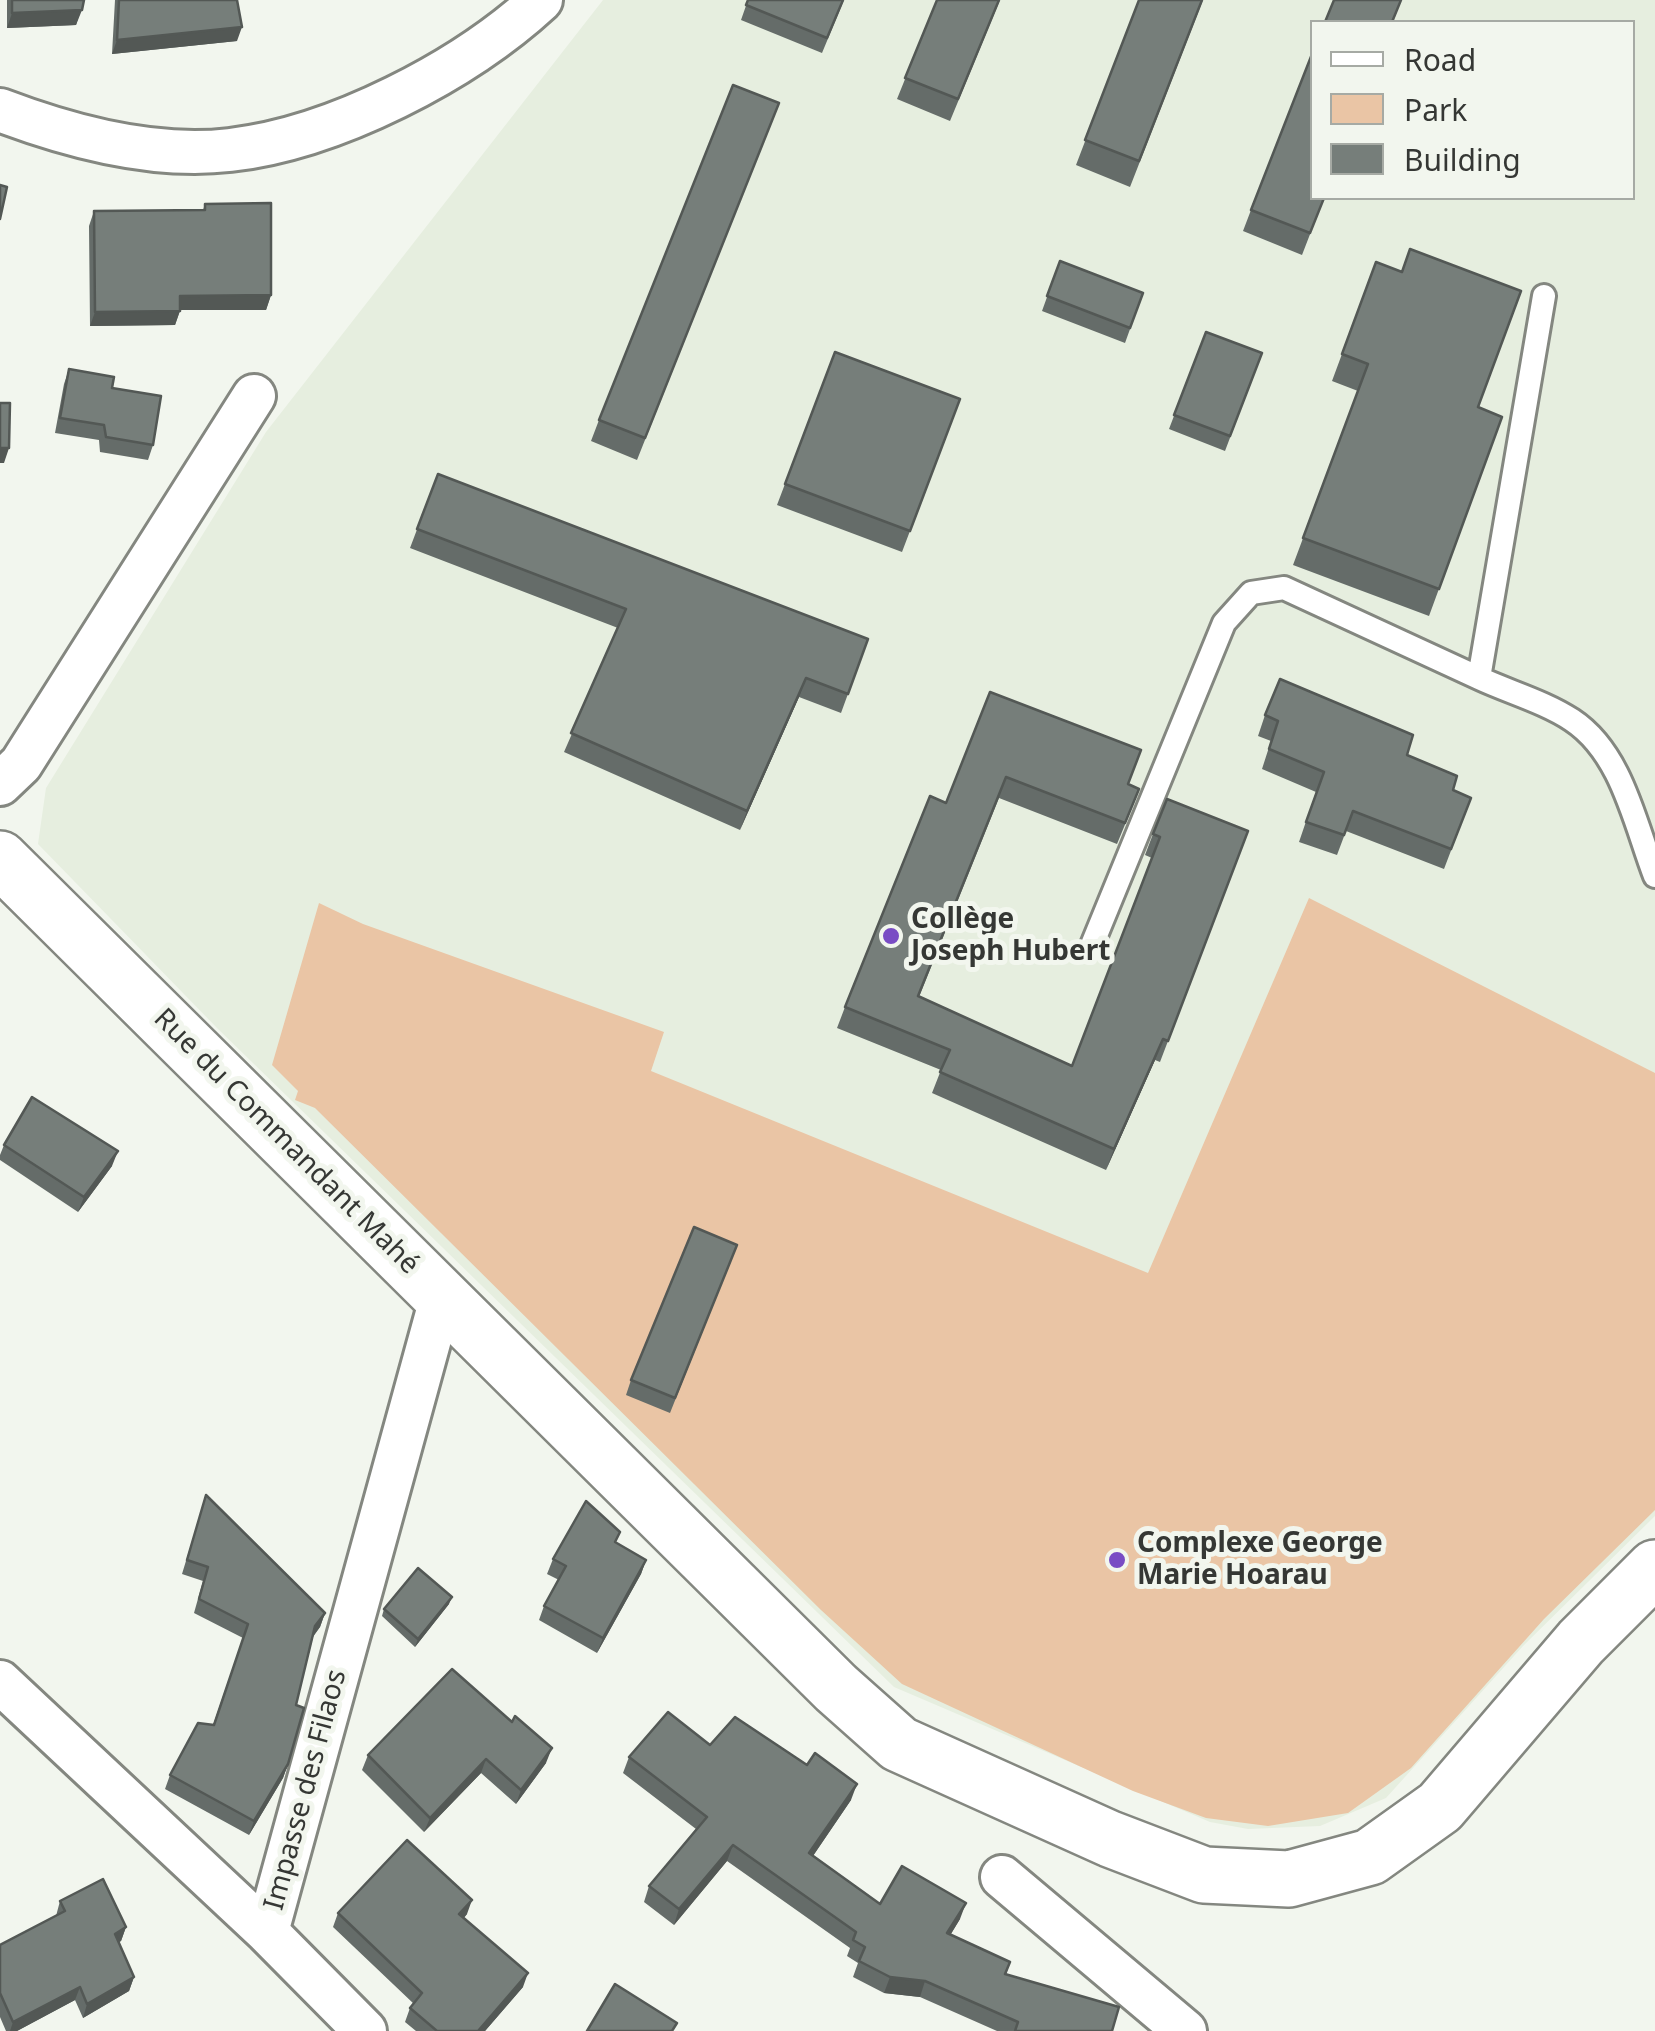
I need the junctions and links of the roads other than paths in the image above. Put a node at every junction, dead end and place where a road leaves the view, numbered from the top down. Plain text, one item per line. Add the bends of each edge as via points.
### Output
1 (541, 0) edge
2 (0, 110) edge
3 (1544, 296) dead end
4 (254, 396) dead end
5 (1479, 678) junction
6 (0, 784) edge
7 (0, 859) edge
8 (1655, 876) edge
9 (1092, 945) dead end
10 (442, 1295) junction
11 (1655, 1568) edge
12 (0, 1682) edge
13 (1002, 1877) dead end
14 (267, 1932) junction
15 (365, 2031) edge
16 (1185, 2031) edge

1 - 2 street via 464,57 390,100 276,143 227,151 123,146
3 - 5 lane
4 - 6 street via 20,764
5 - 8 lane via 1571,720 1593,739 1612,763
5 - 9 lane via 1284,588 1251,593 1224,624
7 - 10 street, Rue du Commandant Mahé
10 - 11 street, Rue du Commandant Mahé via 899,1744 1204,1875 1289,1879 1370,1857 1440,1807 1581,1642
10 - 14 street, Impasse des Filaos
12 - 14 street, Impasse des Filaos
13 - 16 street
14 - 15 street

